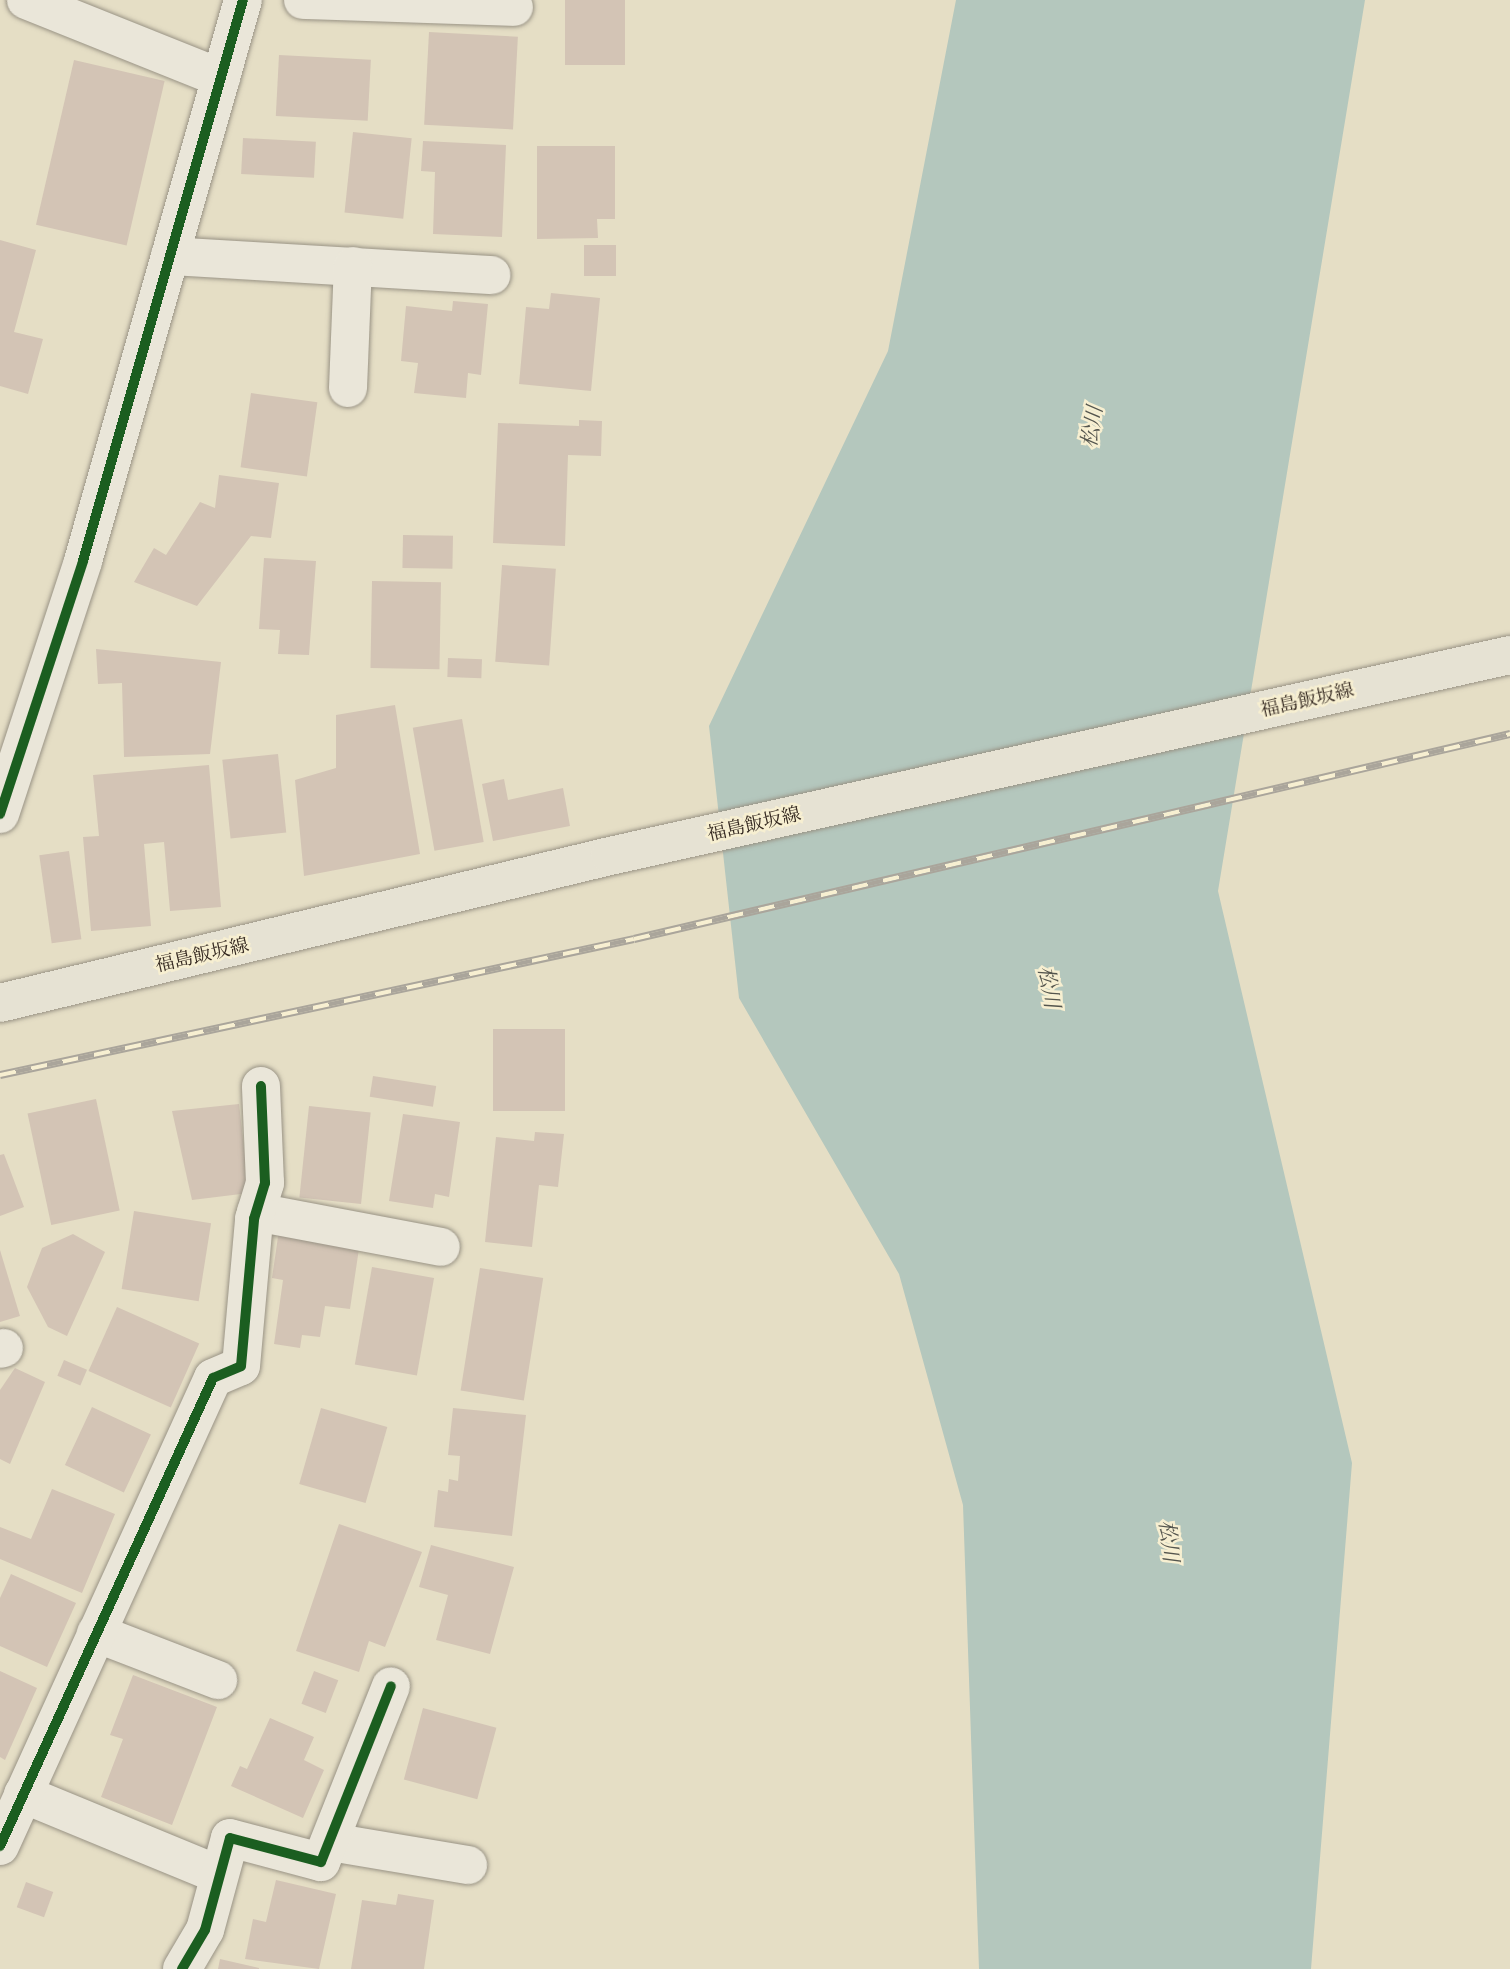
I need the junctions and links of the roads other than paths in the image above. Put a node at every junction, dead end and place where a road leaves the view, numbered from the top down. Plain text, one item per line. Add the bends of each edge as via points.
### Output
1 (26, 0) edge
2 (243, 0) edge
3 (303, 0) edge
4 (514, 6) dead end
5 (220, 78) junction
6 (170, 256) junction
7 (353, 267) junction
8 (491, 275) dead end
9 (348, 388) dead end
10 (1510, 655) edge
11 (0, 814) edge
12 (0, 1003) edge
13 (261, 1086) dead end
14 (256, 1212) junction
15 (441, 1247) dead end
16 (96, 1633) junction
17 (218, 1679) dead end
18 (391, 1686) dead end
19 (23, 1794) junction
20 (330, 1842) junction
21 (0, 1846) edge
22 (468, 1865) dead end
23 (217, 1874) junction
24 (182, 1969) edge

1 - 5 street
2 - 5 street
3 - 4 street
5 - 6 street
6 - 7 street
6 - 11 street via 83,561
7 - 8 street
7 - 9 street
10 - 12 main road, 福島飯坂線 via 610,856
13 - 14 street via 264,1183
14 - 15 street
14 - 16 street via 241,1366 213,1378
16 - 17 street
16 - 19 street
18 - 20 street
19 - 21 street
19 - 23 street
20 - 22 street
20 - 23 street via 321,1863 230,1838
23 - 24 street via 205,1930

